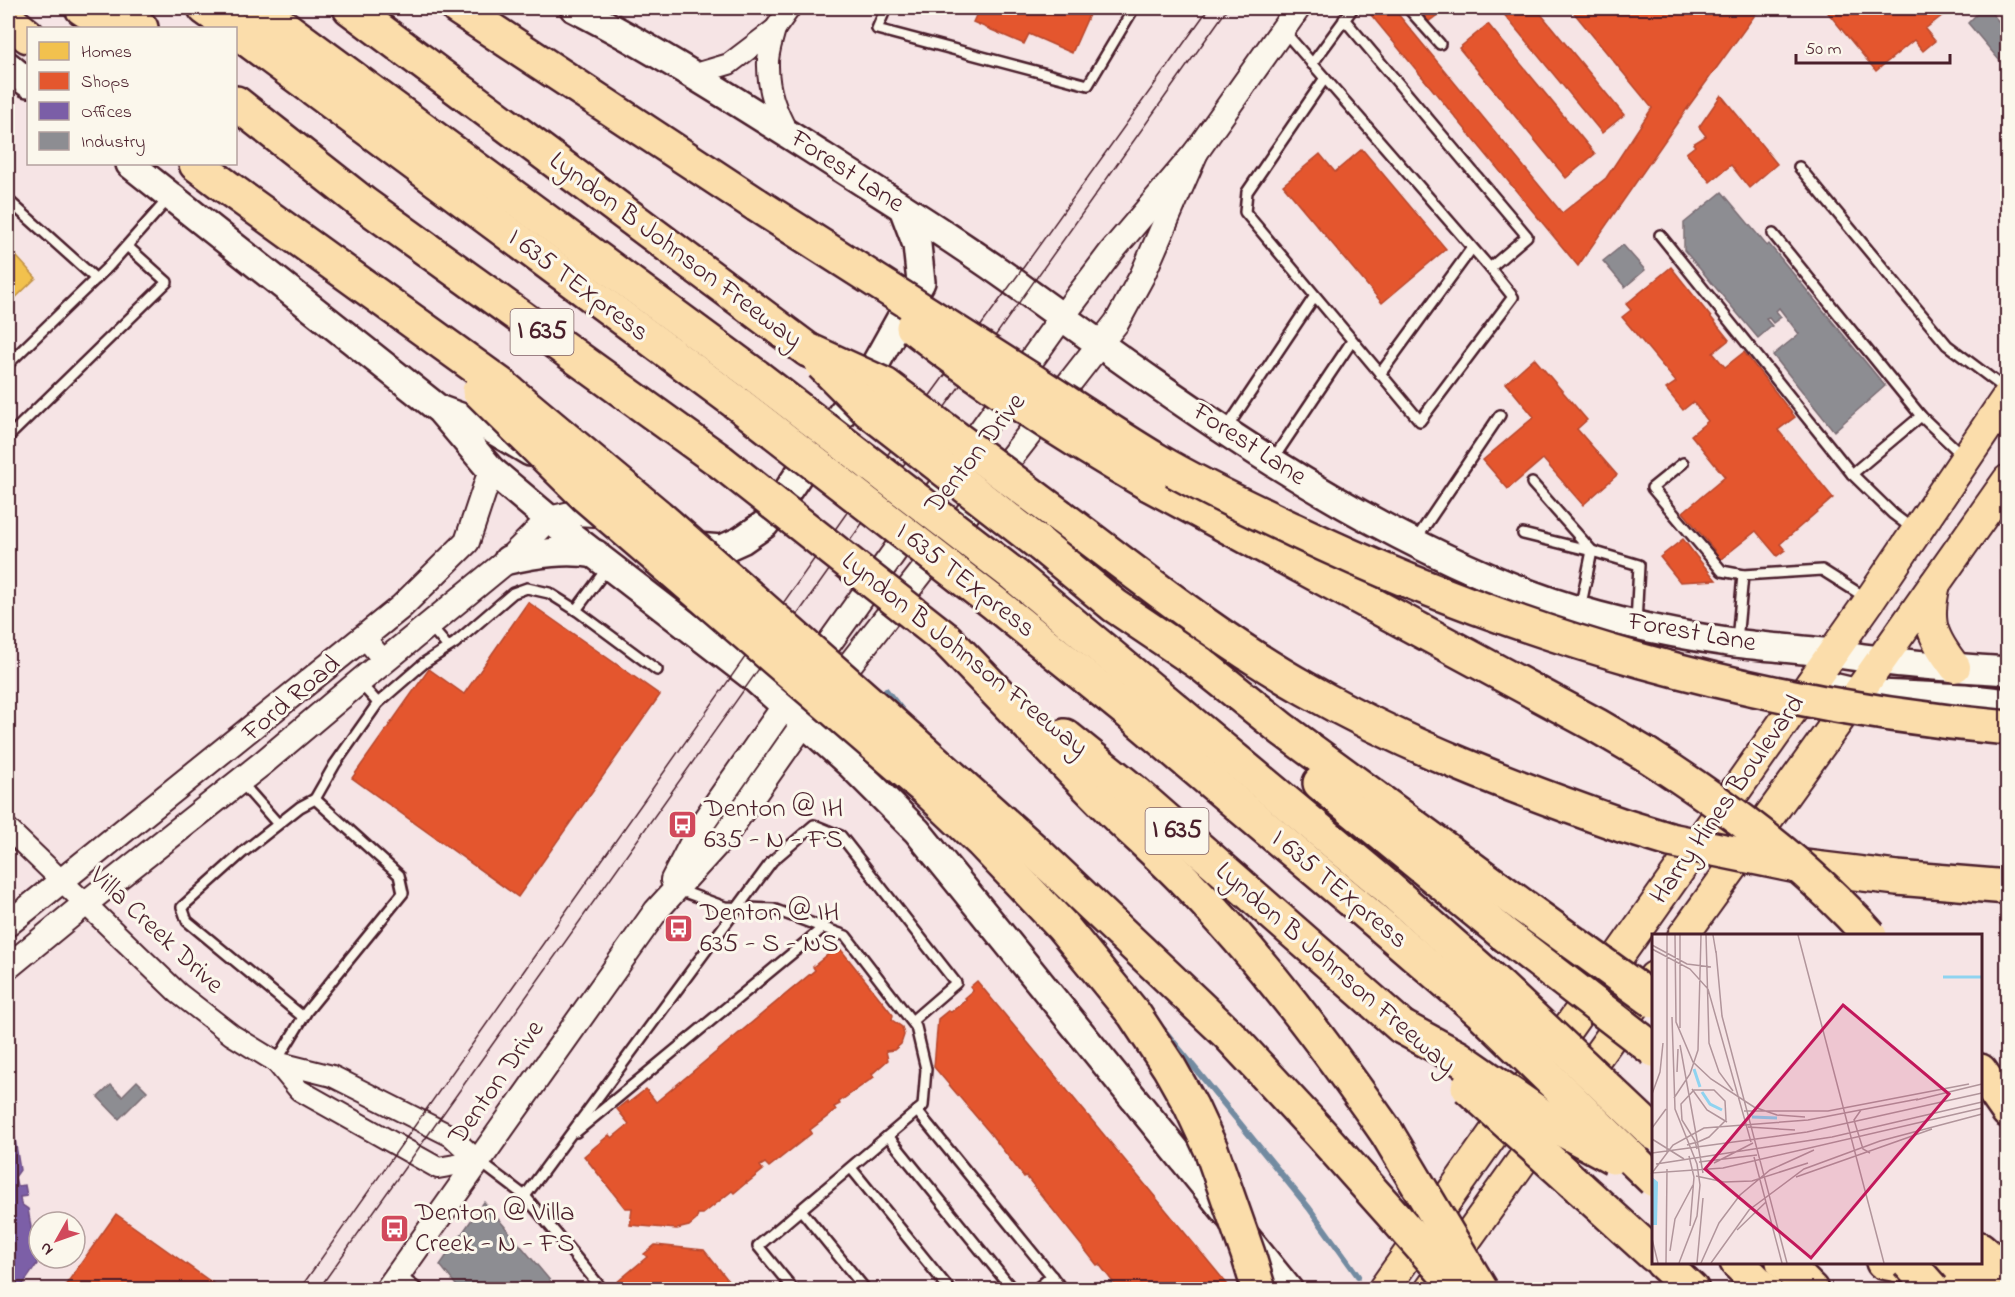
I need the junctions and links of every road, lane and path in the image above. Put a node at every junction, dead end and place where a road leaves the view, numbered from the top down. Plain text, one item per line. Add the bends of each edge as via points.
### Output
1 (82, 8) edge
2 (114, 8) edge
3 (205, 8) edge
4 (258, 8) edge
5 (350, 8) edge
6 (458, 8) edge
7 (574, 8) edge
8 (790, 8) edge
9 (886, 8) edge
10 (1298, 8) edge
11 (1353, 8) edge
12 (1408, 8) edge
13 (1131, 13) dead end
14 (1344, 19) junction
15 (8, 20) edge
16 (110, 27) edge
17 (140, 27) edge
18 (230, 27) edge
19 (775, 29) junction
20 (1282, 30) junction
21 (237, 32) edge
22 (27, 35) edge
23 (1440, 44) dead end
24 (1312, 64) junction
25 (8, 66) edge
26 (692, 75) junction
27 (1325, 78) junction
28 (27, 82) edge
29 (237, 104) edge
30 (237, 115) edge
31 (789, 135) junction
32 (1196, 152) junction
33 (131, 165) edge
34 (197, 165) edge
35 (1799, 167) dead end
36 (224, 185) junction
37 (171, 196) junction
38 (8, 200) edge
39 (364, 204) junction
40 (757, 205) junction
41 (903, 208) junction
42 (1773, 234) dead end
43 (1660, 235) dead end
44 (127, 246) junction
45 (1472, 248) junction
46 (1490, 268) junction
47 (96, 279) junction
48 (1315, 296) junction
49 (1062, 317) junction
50 (1352, 341) junction
51 (799, 343) junction
52 (1099, 346) junction
53 (8, 364) edge
54 (1380, 374) junction
55 (2007, 391) edge
56 (2007, 396) edge
57 (440, 410) junction
58 (1500, 415) dead end
59 (1921, 416) junction
60 (1225, 431) junction
61 (8, 437) edge
62 (1965, 458) junction
63 (1272, 461) junction
64 (1683, 462) dead end
65 (491, 470) junction
66 (1852, 474) junction
67 (2007, 480) edge
68 (1532, 483) dead end
69 (625, 515) junction
70 (549, 519) junction
71 (1916, 531) junction
72 (1523, 534) dead end
73 (1413, 543) junction
74 (1592, 552) junction
75 (602, 559) junction
76 (508, 560) junction
77 (1743, 575) junction
78 (1935, 583) junction
79 (1870, 600) junction
80 (1115, 606) junction
81 (576, 609) junction
82 (1579, 611) junction
83 (429, 624) junction
84 (1636, 626) junction
85 (364, 637) junction
86 (947, 640) junction
87 (1737, 643) junction
88 (448, 647) junction
89 (1831, 653) junction
90 (1881, 660) junction
91 (384, 661) junction
92 (1955, 667) junction
93 (657, 670) dead end
94 (2007, 671) edge
95 (359, 682) junction
96 (1811, 682) junction
97 (1858, 693) junction
98 (378, 703) junction
99 (2007, 703) edge
100 (794, 714) junction
101 (2007, 728) edge
102 (240, 781) junction
103 (315, 799) junction
104 (278, 824) junction
105 (8, 829) edge
106 (61, 880) junction
107 (2007, 887) edge
108 (676, 889) junction
109 (86, 903) junction
110 (736, 907) junction
111 (656, 911) junction
112 (8, 924) edge
113 (824, 927) junction
114 (1684, 934) edge
115 (1868, 934) edge
116 (8, 968) edge
117 (1652, 978) edge
118 (1652, 1000) edge
119 (303, 1017) junction
120 (912, 1021) junction
121 (1402, 1027) junction
122 (1652, 1049) edge
123 (276, 1062) junction
124 (1982, 1074) edge
125 (917, 1111) junction
126 (2007, 1112) edge
127 (1652, 1132) edge
128 (888, 1136) junction
129 (564, 1143) junction
130 (478, 1161) junction
131 (851, 1168) junction
132 (1652, 1177) edge
133 (1652, 1177) edge
134 (525, 1196) junction
135 (801, 1210) junction
136 (1982, 1251) edge
137 (1652, 1254) edge
138 (1663, 1264) edge
139 (1738, 1264) edge
140 (1784, 1264) edge
141 (1894, 1264) edge
142 (1899, 1264) edge
143 (2007, 1274) edge
144 (1052, 1276) junction
145 (393, 1282) edge
146 (2007, 1282) edge
147 (419, 1290) edge
148 (603, 1290) edge
149 (794, 1290) edge
150 (866, 1290) edge
151 (950, 1290) edge
152 (1013, 1290) edge
153 (1035, 1290) edge
154 (1063, 1290) edge
155 (1258, 1290) edge
156 (1289, 1290) edge
157 (1383, 1290) edge
158 (1430, 1290) edge
159 (1460, 1290) edge
160 (1481, 1290) edge
161 (1692, 1290) edge
162 (1765, 1290) edge
163 (1811, 1290) edge
164 (1933, 1290) edge

1 - 16 highway
2 - 17 highway
3 - 18 highway, I 635 TEXpress
4 - 127 highway, I 635 TEXpress, bridge via 756,376 1014,575 1385,885 1500,987
5 - 51 highway, Lyndon B Johnson Freeway
6 - 40 highway
7 - 26 main road, Forest Lane
8 - 19 street
9 - 13 lane via 877,29 1088,85
10 - 20 street, Denton Drive
11 - 14 lane
12 - 23 lane
14 - 24 lane
14 - 46 lane via 1527,236
15 - 22 highway
19 - 26 street via 729,64
19 - 31 street via 767,64 774,108
20 - 24 lane
20 - 32 street, Denton Drive
21 - 132 highway, I 635 TEXpress, bridge via 737,403 993,602 1480,1011
24 - 27 lane
25 - 28 main road
26 - 31 main road, Forest Lane
27 - 45 lane
27 - 48 lane via 1247,192 1245,212
29 - 39 highway, Lyndon B Johnson Freeway / I 635
30 - 39 highway
31 - 41 main road, Forest Lane
32 - 49 street, Denton Drive
32 - 52 street, Denton Drive via 1142,276
33 - 37 main road
34 - 36 highway
35 - 55 lane via 1947,345
36 - 155 highway, bridge via 483,394 585,495 909,775 1023,883 1102,973 1169,1067 1211,1149
36 - 159 highway, bridge via 501,385 658,516 926,753 1228,1035
37 - 44 lane
37 - 57 main road
38 - 47 lane
39 - 86 highway, Lyndon B Johnson Freeway / I 635, bridge via 720,461
40 - 101 highway, bridge via 1160,462 1241,505 1415,585 1531,627 1660,667 1782,695
40 - 115 highway, bridge via 991,386 1087,448 1596,725 1693,785 1771,842
41 - 49 main road, Forest Lane
41 - 69 main road via 917,245 921,282 863,386 765,524 722,549 684,547
42 - 59 lane
43 - 66 lane
44 - 47 lane
44 - 61 lane via 167,282
45 - 46 lane
45 - 54 lane
46 - 54 lane via 1513,297 1420,421
47 - 53 lane
48 - 50 lane
48 - 60 lane
49 - 52 main road, Forest Lane
49 - 100 street, Denton Drive
50 - 54 lane
50 - 63 lane
51 - 80 highway, Lyndon B Johnson Freeway, bridge via 869,411
51 - 107 highway, bridge via 885,385 1182,608 1272,669 1438,756 1513,787 1670,840 1797,866
52 - 60 main road, Forest Lane
52 - 100 street, Denton Drive
56 - 62 main road, Harry Hines Boulevard
57 - 65 main road
57 - 69 main road via 488,427 590,487
58 - 73 lane
59 - 62 lane
59 - 66 lane
60 - 63 main road, Forest Lane
62 - 71 main road, Harry Hines Boulevard
63 - 73 main road, Forest Lane
64 - 77 lane via 1652,488 1722,571
65 - 70 main road
65 - 85 street, Ford Road via 467,542 401,607
66 - 71 lane
67 - 78 main road, Harry Hines Boulevard
68 - 74 lane
69 - 70 street via 575,513
70 - 75 main road
70 - 76 street, Ford Road
71 - 79 main road, Harry Hines Boulevard
72 - 74 lane
73 - 82 main road, Forest Lane via 1531,595
74 - 82 lane
74 - 84 lane via 1639,565
75 - 76 main road via 580,551 558,551
75 - 81 lane
75 - 100 main road via 753,677
76 - 83 street, Ford Road
77 - 79 lane via 1822,570
77 - 87 lane
78 - 90 main road, Harry Hines Boulevard
78 - 92 main road via 1929,609 1934,634
79 - 89 main road, Harry Hines Boulevard
80 - 118 highway, Lyndon B Johnson Freeway, bridge via 1201,664 1282,729
80 - 122 highway, bridge via 1190,678
81 - 88 lane via 549,593 527,588 513,593
81 - 93 lane
82 - 84 main road, Forest Lane
83 - 88 lane
83 - 91 street, Ford Road
84 - 87 main road, Forest Lane
85 - 91 street
85 - 106 street, Ford Road
86 - 121 highway, Lyndon B Johnson Freeway / I 635 via 1131,790
86 - 160 highway, bridge via 1194,890 1292,1005 1387,1133
87 - 89 main road, Forest Lane
88 - 98 lane
89 - 90 main road, Forest Lane
89 - 96 main road, Harry Hines Boulevard
90 - 92 main road, Forest Lane
90 - 97 main road, Harry Hines Boulevard
91 - 95 street, Ford Road
92 - 94 main road, Forest Lane
95 - 98 lane
95 - 102 street, Ford Road
96 - 97 main road
96 - 157 main road, Harry Hines Boulevard
97 - 99 main road
97 - 114 main road, Harry Hines Boulevard
98 - 103 lane
100 - 108 street, Denton Drive via 727,833
100 - 111 street, Denton Drive via 702,824
100 - 156 main road via 917,831
102 - 104 lane
102 - 109 street, Ford Road
103 - 104 lane
103 - 119 lane via 399,875 404,893
104 - 119 lane via 182,907 187,921
105 - 106 street, Villa Creek Drive
106 - 109 street, Villa Creek Drive
106 - 112 street, Ford Road
108 - 110 lane via 725,907
108 - 111 street, Denton Drive
109 - 116 street, Ford Road
109 - 123 street, Villa Creek Drive via 178,993 232,1035
110 - 113 lane via 773,909
110 - 120 lane via 772,861 814,825 841,836 956,983
110 - 129 lane
111 - 130 street, Denton Drive
113 - 120 lane via 846,936
113 - 129 lane
117 - 158 main road
119 - 123 lane
120 - 125 lane via 926,1069 922,1106
121 - 133 highway, bridge via 1459,1058 1561,1129
121 - 137 highway, Lyndon B Johnson Freeway / I 635, bridge
123 - 130 street, Villa Creek Drive via 332,1076 451,1136
123 - 130 street, Villa Creek Drive via 299,1090 438,1168
124 - 126 highway
125 - 128 lane
125 - 144 lane
128 - 131 lane
128 - 152 lane
129 - 134 lane
130 - 134 lane
130 - 145 street, Denton Drive
131 - 135 lane
131 - 151 lane
134 - 148 lane
135 - 149 lane via 758,1246
135 - 150 lane
136 - 143 highway
138 - 161 highway
139 - 162 highway
140 - 163 highway
141 - 164 highway, bridge
142 - 146 highway
144 - 153 lane
144 - 154 lane
145 - 147 lane

